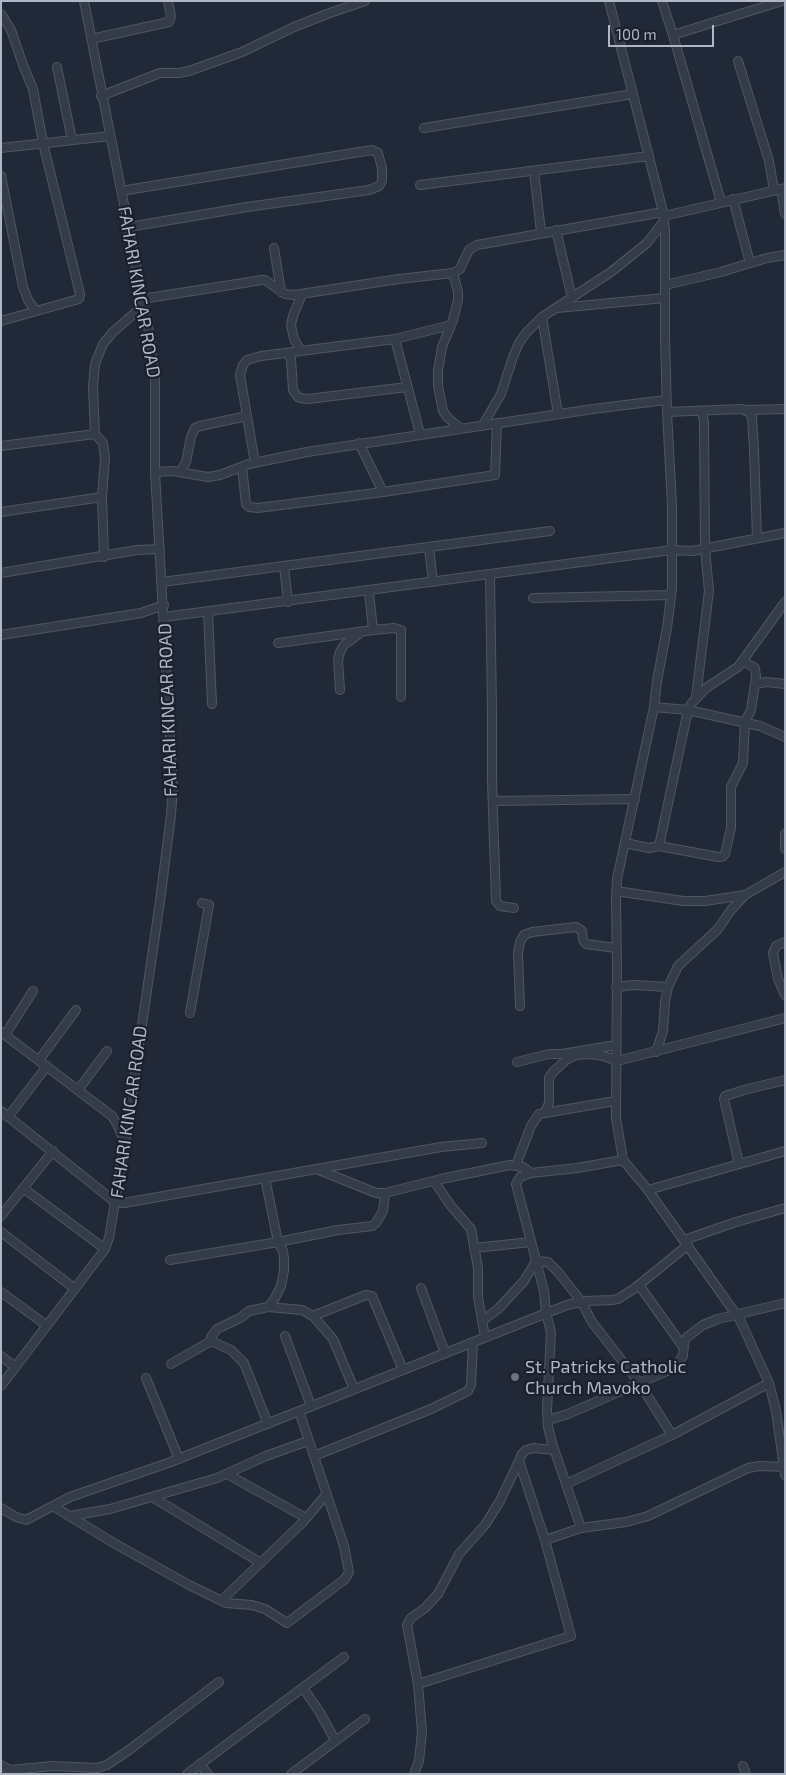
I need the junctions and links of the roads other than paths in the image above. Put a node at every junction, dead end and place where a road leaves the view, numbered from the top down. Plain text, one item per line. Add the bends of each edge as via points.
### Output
1 (84, 1) edge
2 (168, 1) edge
3 (365, 1) edge
4 (609, 1) edge
5 (662, 1) edge
6 (782, 1) edge
7 (1, 14) edge
8 (674, 35) junction
9 (91, 39) junction
10 (738, 61) dead end
11 (57, 67) dead end
12 (633, 94) junction
13 (101, 96) junction
14 (424, 128) dead end
15 (110, 136) junction
16 (72, 140) junction
17 (43, 143) junction
18 (1, 148) edge
19 (649, 156) junction
20 (534, 171) junction
21 (1, 176) edge
22 (420, 185) dead end
23 (780, 189) edge
24 (121, 191) junction
25 (733, 199) junction
26 (720, 202) junction
27 (785, 214) edge
28 (664, 216) junction
29 (129, 228) junction
30 (556, 230) junction
31 (542, 232) junction
32 (274, 248) dead end
33 (784, 256) edge
34 (750, 263) junction
35 (453, 273) junction
36 (664, 284) junction
37 (281, 292) junction
38 (302, 294) junction
39 (572, 298) junction
40 (665, 298) junction
41 (143, 302) junction
42 (555, 308) junction
43 (36, 311) junction
44 (542, 317) junction
45 (1, 321) edge
46 (451, 325) junction
47 (396, 339) junction
48 (301, 351) junction
49 (287, 353) junction
50 (407, 387) junction
51 (666, 400) junction
52 (785, 409) edge
53 (746, 410) junction
54 (702, 411) junction
55 (667, 412) junction
56 (560, 414) junction
57 (247, 416) junction
58 (497, 423) junction
59 (483, 425) junction
60 (461, 428) junction
61 (95, 434) junction
62 (420, 434) junction
63 (359, 443) junction
64 (1, 446) edge
65 (255, 463) junction
66 (242, 467) junction
67 (155, 472) junction
68 (180, 472) junction
69 (383, 492) junction
70 (102, 497) junction
71 (1, 512) edge
72 (550, 531) dead end
73 (785, 533) edge
74 (757, 538) junction
75 (428, 547) junction
76 (160, 549) junction
77 (705, 549) junction
78 (672, 550) junction
79 (104, 557) junction
80 (284, 566) junction
81 (1, 573) edge
82 (490, 575) junction
83 (162, 582) junction
84 (433, 582) junction
85 (369, 592) junction
86 (671, 595) junction
87 (533, 598) dead end
88 (288, 602) junction
89 (785, 602) edge
90 (164, 605) junction
91 (208, 612) junction
92 (164, 617) junction
93 (373, 630) junction
94 (360, 632) junction
95 (1, 635) edge
96 (278, 643) dead end
97 (743, 660) junction
98 (755, 684) junction
99 (785, 684) edge
100 (340, 690) dead end
101 (401, 697) dead end
102 (696, 697) junction
103 (212, 704) dead end
104 (654, 707) junction
105 (688, 710) junction
106 (745, 722) junction
107 (785, 738) edge
108 (635, 799) junction
109 (493, 801) junction
110 (785, 834) edge
111 (625, 843) junction
112 (659, 846) junction
113 (785, 849) edge
114 (785, 872) edge
115 (616, 891) junction
116 (745, 895) junction
117 (202, 903) dead end
118 (514, 908) dead end
119 (785, 942) edge
120 (616, 948) junction
121 (616, 987) junction
122 (668, 987) junction
123 (33, 991) dead end
124 (785, 995) edge
125 (520, 1006) dead end
126 (76, 1010) dead end
127 (190, 1013) dead end
128 (785, 1018) edge
129 (3, 1034) edge
130 (616, 1045) junction
131 (107, 1051) dead end
132 (656, 1052) junction
133 (39, 1060) junction
134 (517, 1062) dead end
135 (617, 1062) junction
136 (47, 1066) junction
137 (785, 1080) edge
138 (78, 1090) junction
139 (616, 1101) junction
140 (1, 1111) edge
141 (545, 1112) junction
142 (8, 1117) junction
143 (125, 1142) junction
144 (482, 1143) dead end
145 (53, 1151) junction
146 (785, 1151) edge
147 (623, 1160) junction
148 (739, 1164) junction
149 (516, 1165) junction
150 (319, 1170) junction
151 (532, 1173) junction
152 (265, 1178) junction
153 (434, 1181) junction
154 (23, 1188) junction
155 (648, 1190) junction
156 (385, 1193) junction
157 (115, 1202) junction
158 (785, 1208) edge
159 (1, 1216) edge
160 (1, 1232) edge
161 (278, 1242) junction
162 (531, 1242) junction
163 (686, 1243) junction
164 (474, 1248) junction
165 (104, 1249) junction
166 (170, 1260) dead end
167 (536, 1261) junction
168 (639, 1285) junction
169 (74, 1288) junction
170 (420, 1288) dead end
171 (1, 1292) edge
172 (581, 1301) junction
173 (785, 1303) edge
174 (268, 1307) junction
175 (546, 1313) junction
176 (737, 1315) junction
177 (313, 1316) junction
178 (482, 1321) junction
179 (46, 1325) junction
180 (285, 1336) dead end
181 (485, 1337) junction
182 (211, 1341) junction
183 (473, 1342) junction
184 (684, 1348) junction
185 (445, 1353) junction
186 (1, 1356) edge
187 (171, 1364) dead end
188 (15, 1367) junction
189 (403, 1370) junction
190 (146, 1378) dead end
191 (769, 1383) junction
192 (640, 1384) junction
193 (1, 1386) edge
194 (354, 1389) junction
195 (311, 1406) junction
196 (298, 1411) junction
197 (548, 1420) junction
198 (268, 1424) junction
199 (672, 1434) junction
200 (782, 1437) edge
201 (308, 1441) junction
202 (554, 1450) junction
203 (314, 1456) junction
204 (179, 1459) junction
205 (519, 1461) junction
206 (784, 1470) edge
207 (227, 1474) junction
208 (566, 1484) junction
209 (326, 1494) junction
210 (154, 1498) junction
211 (53, 1506) junction
212 (1, 1508) edge
213 (70, 1516) junction
214 (306, 1518) junction
215 (581, 1528) junction
216 (546, 1540) junction
217 (260, 1563) junction
218 (222, 1601) junction
219 (344, 1658) dead end
220 (219, 1682) dead end
221 (418, 1684) junction
222 (303, 1688) junction
223 (365, 1719) dead end
224 (336, 1740) junction
225 (200, 1764) junction
226 (1, 1765) edge
227 (743, 1766) dead end
228 (187, 1774) edge
229 (208, 1774) edge
230 (291, 1774) edge
231 (414, 1774) edge
232 (746, 1774) edge

1 - 9 street, FAHARI KINCAR ROAD
2 - 9 street via 169,22
3 - 13 street via 294,27 242,52 188,71 160,73
4 - 12 street
5 - 8 street
6 - 8 street
7 - 17 street via 11,30 33,89
8 - 26 street
9 - 13 street, FAHARI KINCAR ROAD
10 - 23 street
11 - 16 street
12 - 14 street
12 - 19 street
13 - 15 street, FAHARI KINCAR ROAD
15 - 16 street
15 - 24 street, FAHARI KINCAR ROAD
16 - 17 street
17 - 18 street
17 - 43 street via 80,294 79,300
19 - 20 street
19 - 28 street
20 - 22 street
20 - 31 street
21 - 43 street via 23,287
23 - 25 street
23 - 27 street
24 - 29 street, FAHARI KINCAR ROAD
24 - 29 street via 372,150 378,153 382,168 382,181 369,190
25 - 26 street
25 - 34 street
26 - 28 street
28 - 30 street
28 - 36 street
28 - 39 street via 647,243 612,272
29 - 41 street, FAHARI KINCAR ROAD
30 - 31 street
30 - 39 street
31 - 35 street via 472,247 460,269
32 - 37 street
33 - 34 street
34 - 36 street
35 - 38 street
35 - 46 street via 458,300
36 - 40 street
37 - 38 street via 294,296
37 - 41 street via 262,280
38 - 48 street via 291,325
39 - 42 street
40 - 42 street
40 - 51 street
41 - 61 street via 98,352 93,387
41 - 67 street, FAHARI KINCAR ROAD via 155,380
42 - 44 street
43 - 45 street
44 - 56 street
44 - 59 street via 519,343 501,394
46 - 47 street
46 - 60 street via 442,347 439,395 447,417
47 - 48 street
47 - 50 street
48 - 49 street
49 - 50 street via 291,359 293,390 300,398
49 - 57 street via 250,358 242,365 240,375
50 - 62 street
51 - 55 street
51 - 56 street
52 - 53 street
53 - 54 street
53 - 74 street via 752,418
54 - 55 street
54 - 77 street
55 - 78 street
56 - 58 street
57 - 65 street
57 - 68 street via 195,428
58 - 59 street
58 - 69 street via 495,475
59 - 60 street
60 - 62 street
61 - 64 street
61 - 70 street via 103,443 105,458
62 - 63 street
63 - 65 street
63 - 69 street
65 - 66 street
66 - 68 street via 208,477
66 - 69 street via 249,507
67 - 68 street
67 - 76 street, FAHARI KINCAR ROAD
70 - 71 street
70 - 79 street
72 - 75 street
73 - 74 street
74 - 77 street
75 - 80 street
75 - 84 street
76 - 79 street
76 - 83 street, FAHARI KINCAR ROAD
77 - 78 street
77 - 102 street via 709,591
78 - 82 street
78 - 86 street
79 - 81 street
80 - 83 street
80 - 88 street
82 - 84 street
82 - 109 street
83 - 90 street, FAHARI KINCAR ROAD
84 - 85 street
85 - 88 street
85 - 93 street
86 - 87 street
86 - 104 street
88 - 91 street
89 - 97 street
90 - 92 street, FAHARI KINCAR ROAD
90 - 95 street via 142,613
91 - 92 street
91 - 103 street
92 - 143 street, FAHARI KINCAR ROAD via 173,788 171,815
93 - 94 street
93 - 101 street via 401,630
94 - 96 street
94 - 100 street via 340,652
97 - 98 street via 756,670
97 - 102 street via 731,673
98 - 99 street
98 - 106 street via 751,710
102 - 105 street
104 - 105 street
104 - 108 street
105 - 106 street
105 - 112 street
106 - 107 street
106 - 112 street via 743,763 731,787 731,828 725,854 718,857
108 - 109 street
108 - 111 street
109 - 118 street via 496,901 500,906
110 - 113 street
111 - 112 street via 649,848
111 - 115 street
114 - 116 street
115 - 116 street via 683,901
115 - 120 street
116 - 122 street via 718,929 678,966
117 - 127 street via 209,905
119 - 124 street via 776,946 773,953
120 - 121 street
120 - 125 street via 586,944 582,931 576,927 524,935 518,953
121 - 122 street
121 - 130 street
122 - 132 street via 663,1031
123 - 129 street
126 - 133 street
128 - 132 street
129 - 133 street
130 - 134 street
130 - 135 street
131 - 138 street
132 - 135 street
133 - 136 street
135 - 139 street
135 - 141 street via 589,1054 566,1060 549,1078 549,1103
136 - 138 street
136 - 142 street
137 - 148 street via 725,1096
138 - 143 street via 112,1116
139 - 141 street
139 - 147 street
140 - 142 street
141 - 149 street via 534,1118
142 - 145 street
143 - 157 street, FAHARI KINCAR ROAD
144 - 150 street via 441,1147
145 - 154 street
145 - 157 street
146 - 148 street
147 - 151 street
147 - 155 street
148 - 155 street
149 - 151 street
149 - 153 street
150 - 152 street
150 - 156 street via 376,1193
151 - 162 street via 520,1177 516,1184
152 - 157 street via 132,1203
152 - 161 street
153 - 156 street
153 - 164 street via 468,1225
154 - 159 street
154 - 165 street
155 - 163 street
156 - 161 street via 383,1211 372,1226
157 - 165 street, FAHARI KINCAR ROAD
158 - 163 street via 736,1222
160 - 169 street
161 - 166 street
161 - 174 street via 283,1251 284,1271 281,1286
162 - 164 street
162 - 167 street
163 - 168 street
163 - 176 street
164 - 178 street
165 - 169 street, FAHARI KINCAR ROAD
167 - 172 street via 550,1264
167 - 175 street
167 - 178 street via 524,1280
168 - 172 street via 612,1300
168 - 184 street
169 - 179 street, FAHARI KINCAR ROAD
170 - 185 street
171 - 179 street
172 - 175 street
172 - 192 street via 592,1322
173 - 176 street
174 - 177 street via 302,1310
174 - 182 street via 249,1311 217,1329
175 - 181 street
175 - 197 street via 552,1341
176 - 184 street via 703,1324 687,1337
176 - 191 street
177 - 189 street via 366,1294 372,1296
177 - 194 street via 332,1338
178 - 181 street
179 - 188 street, FAHARI KINCAR ROAD
180 - 195 street
181 - 183 street
182 - 187 street
182 - 198 street via 231,1350 244,1363
183 - 185 street
183 - 203 street via 468,1391
184 - 192 street via 683,1356 674,1368
185 - 189 street
186 - 188 street
188 - 193 street, FAHARI KINCAR ROAD
189 - 194 street
190 - 204 street
191 - 199 street
191 - 200 street
192 - 197 street
192 - 199 street
194 - 195 street
195 - 196 street
196 - 198 street
196 - 201 street
197 - 202 street
198 - 204 street
199 - 208 street
200 - 206 street
201 - 203 street
201 - 207 street
202 - 205 street via 526,1450
202 - 208 street
203 - 209 street
204 - 211 street
205 - 216 street
205 - 221 street via 485,1525 459,1554 438,1594 409,1621 408,1634
206 - 215 street via 760,1466 748,1468 648,1516
207 - 210 street
207 - 214 street
208 - 215 street
209 - 214 street
209 - 218 street via 344,1546 349,1569 345,1579 287,1623 259,1607
210 - 213 street via 110,1510
210 - 217 street
211 - 212 street via 26,1520
211 - 213 street
213 - 218 street via 172,1576
214 - 217 street
215 - 216 street
216 - 221 street via 571,1636
217 - 218 street
219 - 222 street
220 - 226 street via 107,1765 10,1770
221 - 231 street via 422,1732
222 - 224 street
222 - 225 street
223 - 224 street
224 - 230 street
225 - 228 street
225 - 229 street
227 - 232 street

